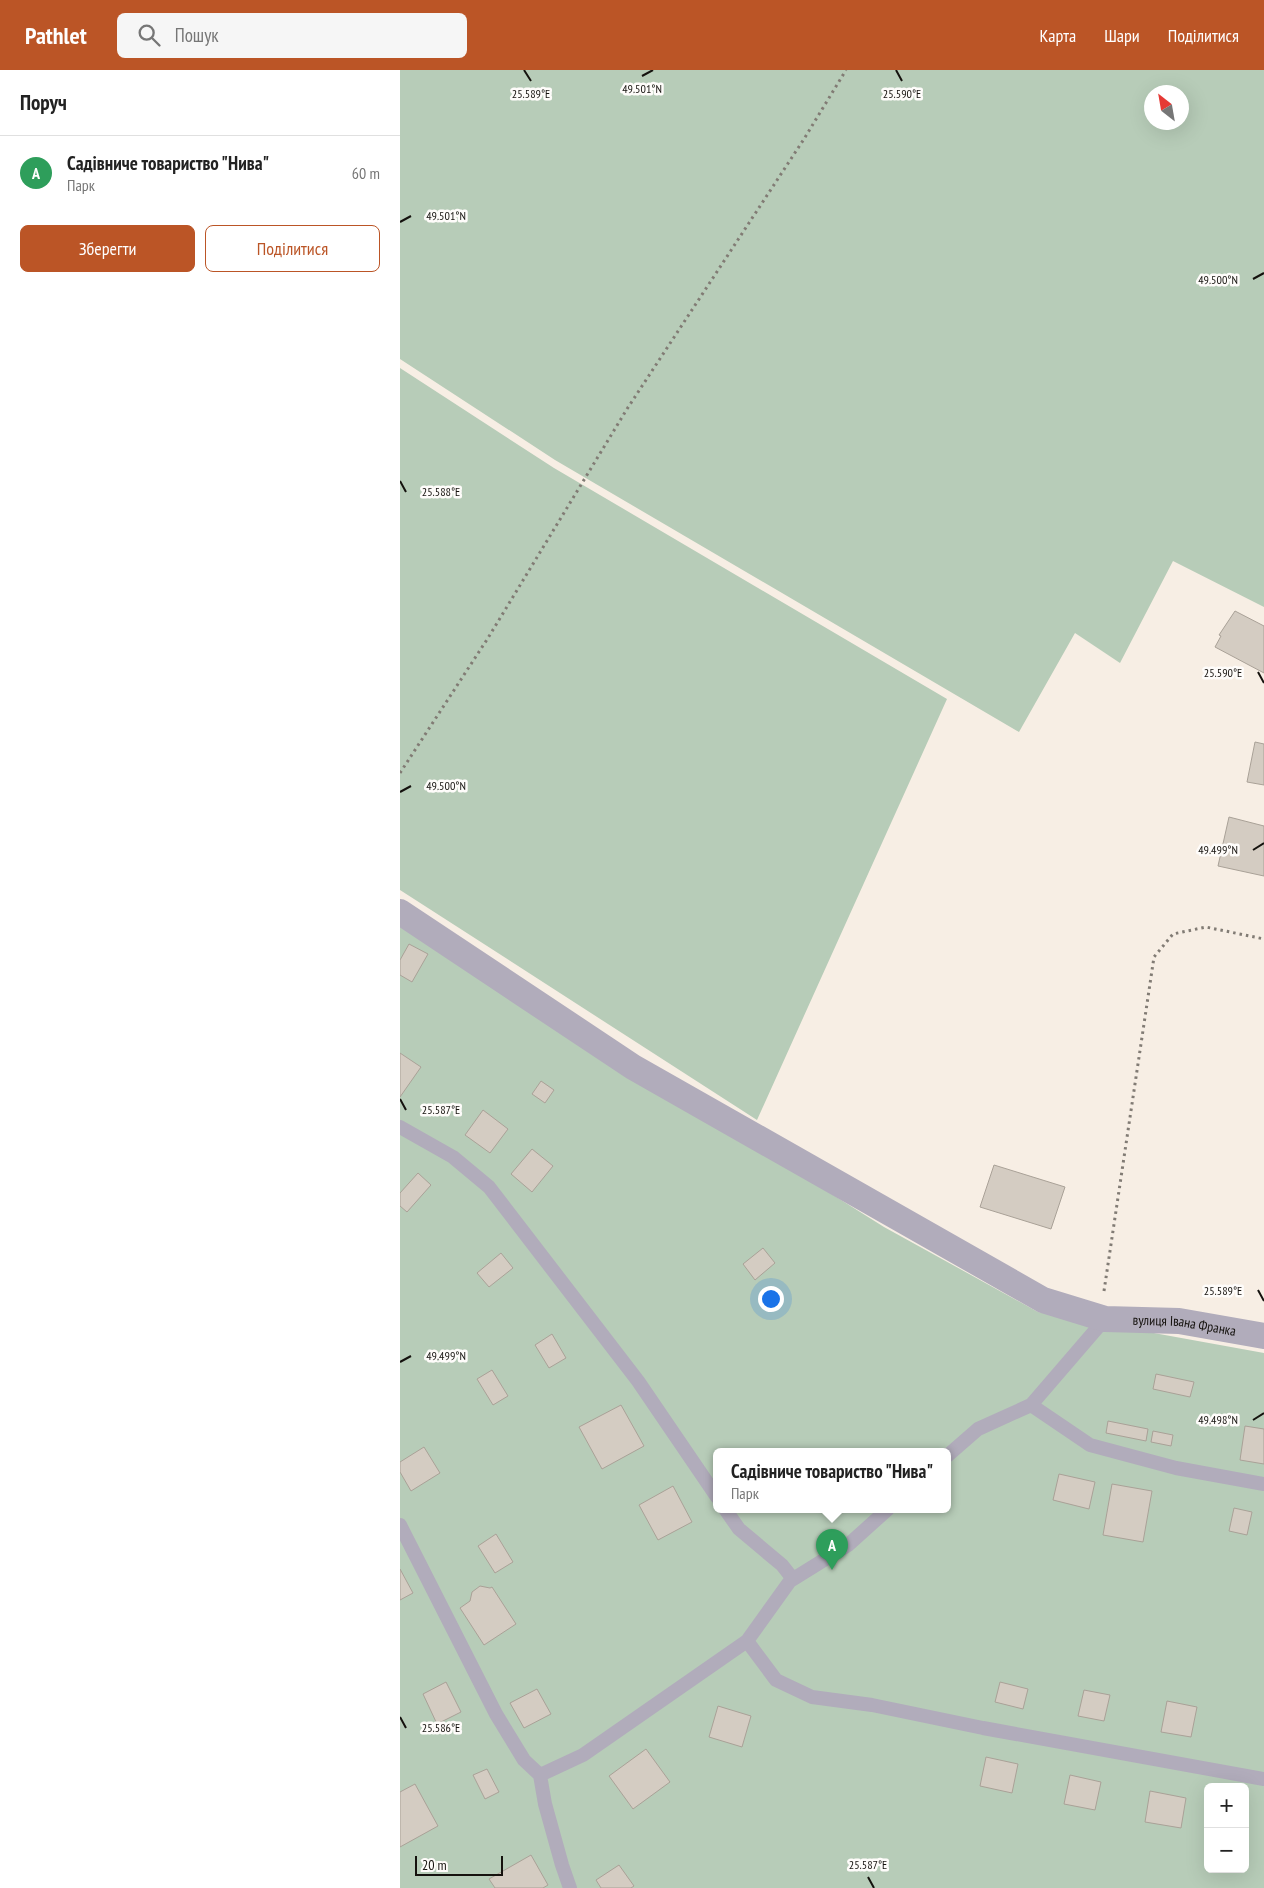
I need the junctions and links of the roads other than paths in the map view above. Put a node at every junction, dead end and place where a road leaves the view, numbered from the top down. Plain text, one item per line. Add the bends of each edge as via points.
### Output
1 (400, 912) edge
2 (400, 1127) edge
3 (1104, 1319) junction
4 (1264, 1336) edge
5 (1031, 1405) junction
6 (951, 1453) edge
7 (1264, 1484) edge
8 (713, 1490) edge
9 (728, 1513) edge
10 (884, 1513) edge
11 (400, 1525) edge
12 (793, 1579) junction
13 (747, 1641) junction
14 (540, 1775) junction
15 (1264, 1779) edge
16 (570, 1888) edge

1 - 3 street, вулиця Івана Франка via 641,1072 1020,1288 1043,1300
2 - 8 lane via 453,1157 488,1186 638,1381
3 - 4 street, вулиця Івана Франка via 1179,1321
3 - 5 lane
5 - 6 lane via 978,1429
5 - 7 lane via 1090,1445 1176,1468
9 - 12 lane via 739,1529 782,1565
10 - 12 lane via 848,1545
11 - 14 lane via 496,1714 524,1760
12 - 13 lane
13 - 14 lane via 583,1755
13 - 15 lane via 776,1680 812,1697 872,1705
14 - 16 lane via 545,1804

